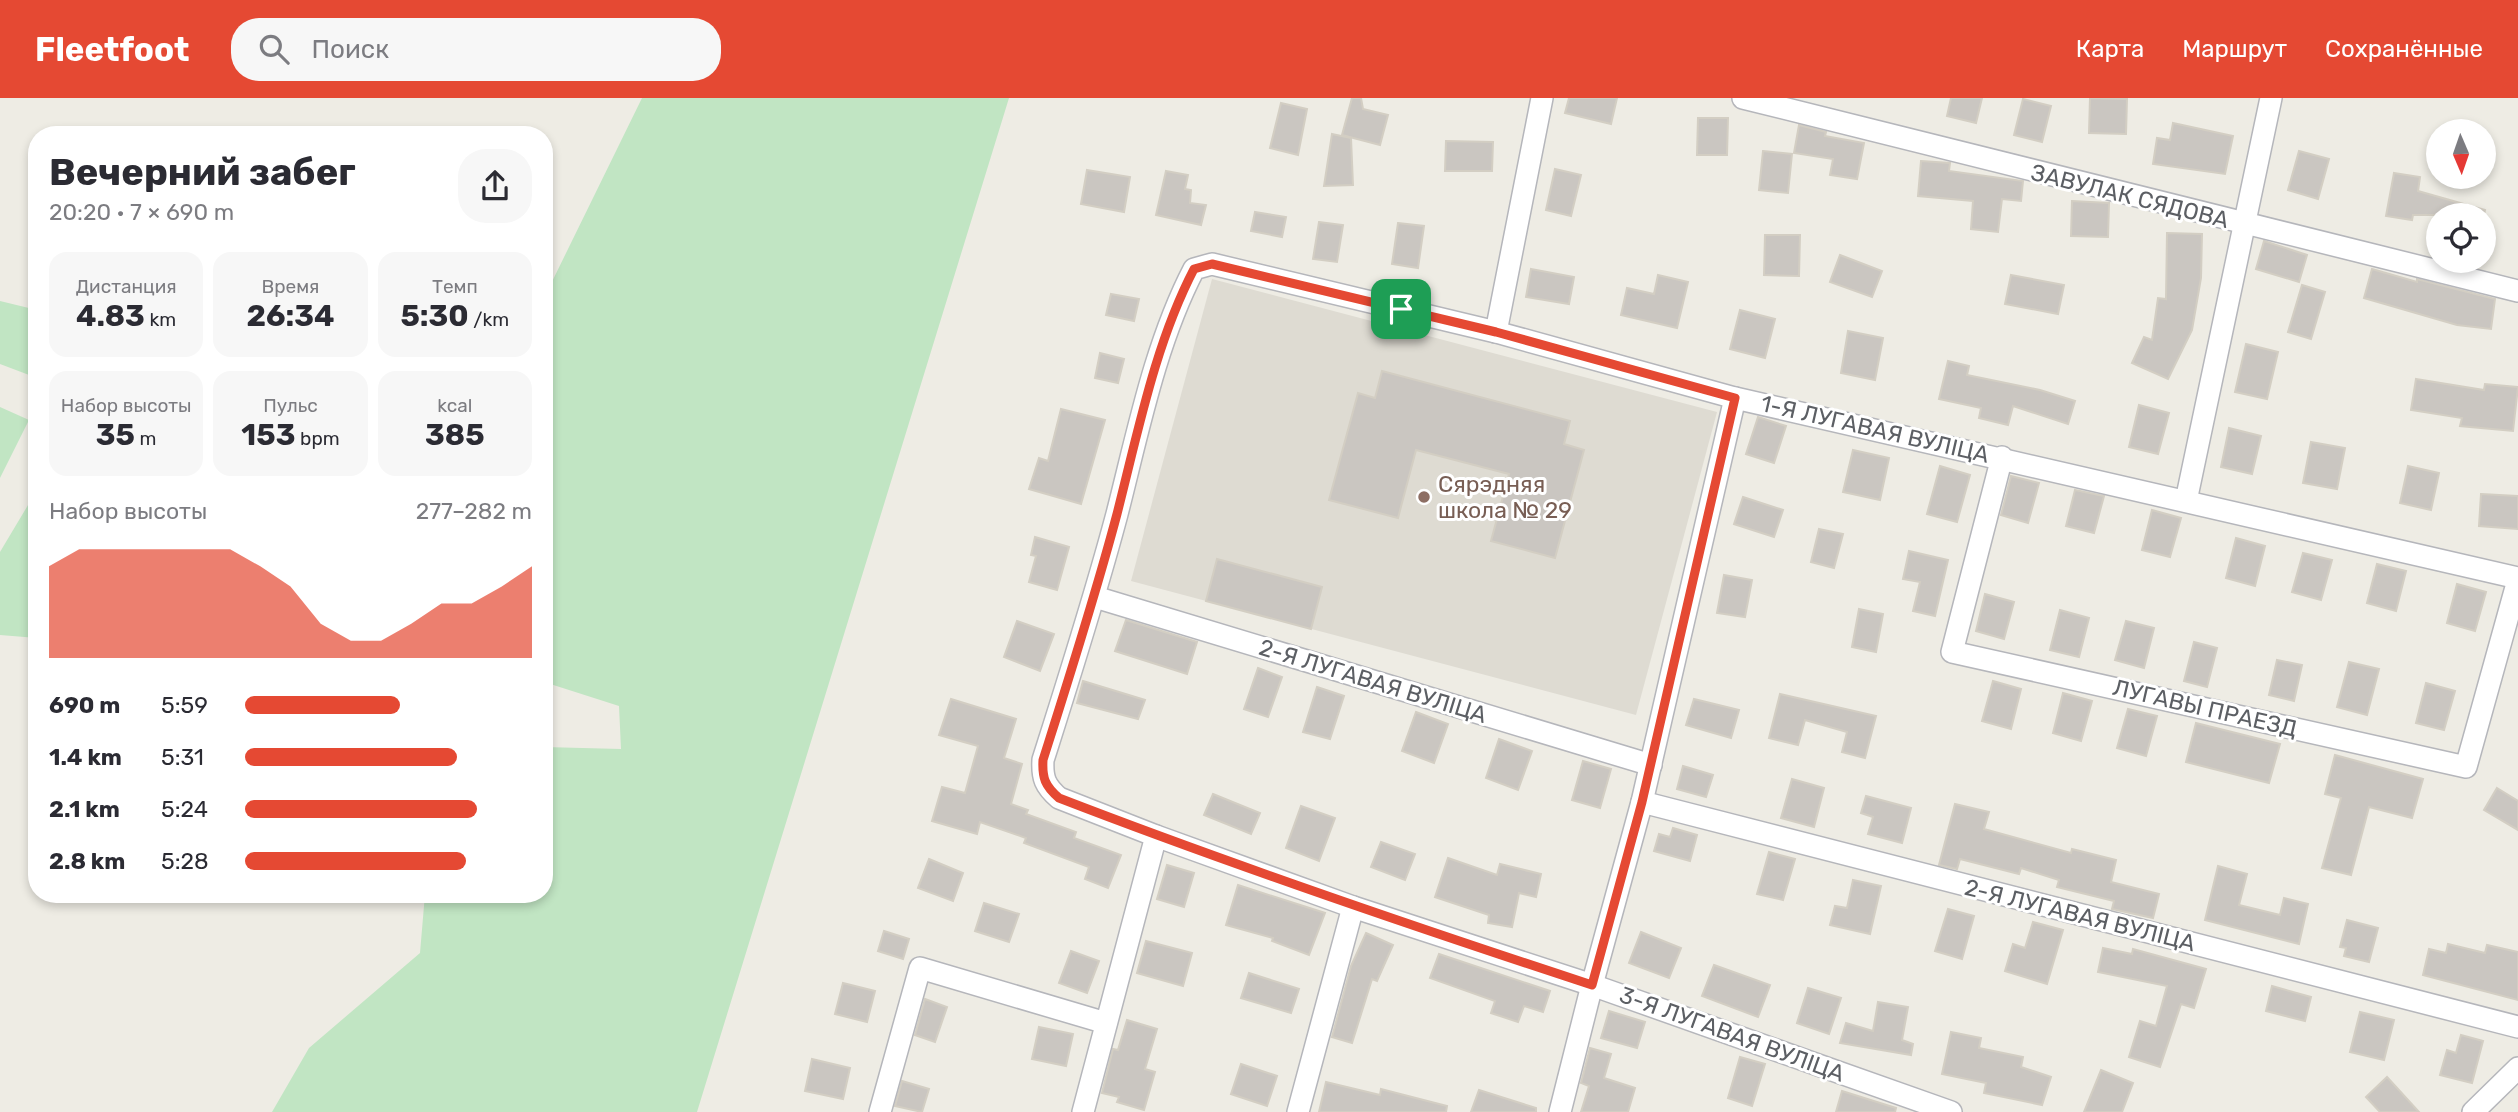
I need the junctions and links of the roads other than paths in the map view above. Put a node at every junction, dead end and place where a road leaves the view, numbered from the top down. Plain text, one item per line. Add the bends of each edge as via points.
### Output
1 (1542, 98) edge
2 (1744, 98) edge
3 (2271, 98) edge
4 (2244, 224) junction
5 (2518, 291) edge
6 (1496, 332) junction
7 (1735, 398) junction
8 (2001, 457) junction
9 (2186, 500) junction
10 (2518, 579) edge
11 (1095, 597) junction
12 (1651, 765) junction
13 (1642, 802) junction
14 (1156, 836) junction
15 (1353, 907) junction
16 (1592, 985) junction
17 (1106, 1023) junction
18 (2518, 1027) edge
19 (2518, 1068) edge
20 (880, 1112) edge
21 (1083, 1112) edge
22 (1298, 1112) edge
23 (1560, 1112) edge
24 (1951, 1112) edge
25 (2473, 1112) edge

1 - 6 street
2 - 4 street, ЗАВУЛАК СЯДОВА
3 - 4 street
4 - 5 street, ЗАВУЛАК СЯДОВА
4 - 9 street
6 - 7 street, 1-Я ЛУГАВАЯ ВУЛІЦА
6 - 11 street, 1-Я ЛУГАВАЯ ВУЛІЦА via 1212,264 1194,269 1155,372
7 - 8 street, 1-Я ЛУГАВАЯ ВУЛІЦА
7 - 12 street
8 - 9 street, 1-Я ЛУГАВАЯ ВУЛІЦА
8 - 10 street, ЛУГАВЫ ПРАЕЗД via 1952,652 2466,766
9 - 10 street, 1-Я ЛУГАВАЯ ВУЛІЦА
11 - 12 street, 2-Я ЛУГАВАЯ ВУЛІЦА
11 - 14 street, 3-Я ЛУГАВАЯ ВУЛІЦА via 1042,775 1046,787 1059,798
12 - 13 street
13 - 16 street
13 - 18 street, 2-Я ЛУГАВАЯ ВУЛІЦА
14 - 15 street, 3-Я ЛУГАВАЯ ВУЛІЦА
14 - 17 street
15 - 16 street, 3-Я ЛУГАВАЯ ВУЛІЦА
15 - 22 street
16 - 23 street
16 - 24 street, 3-Я ЛУГАВАЯ ВУЛІЦА
17 - 20 street via 920,968
17 - 21 street
19 - 25 street

